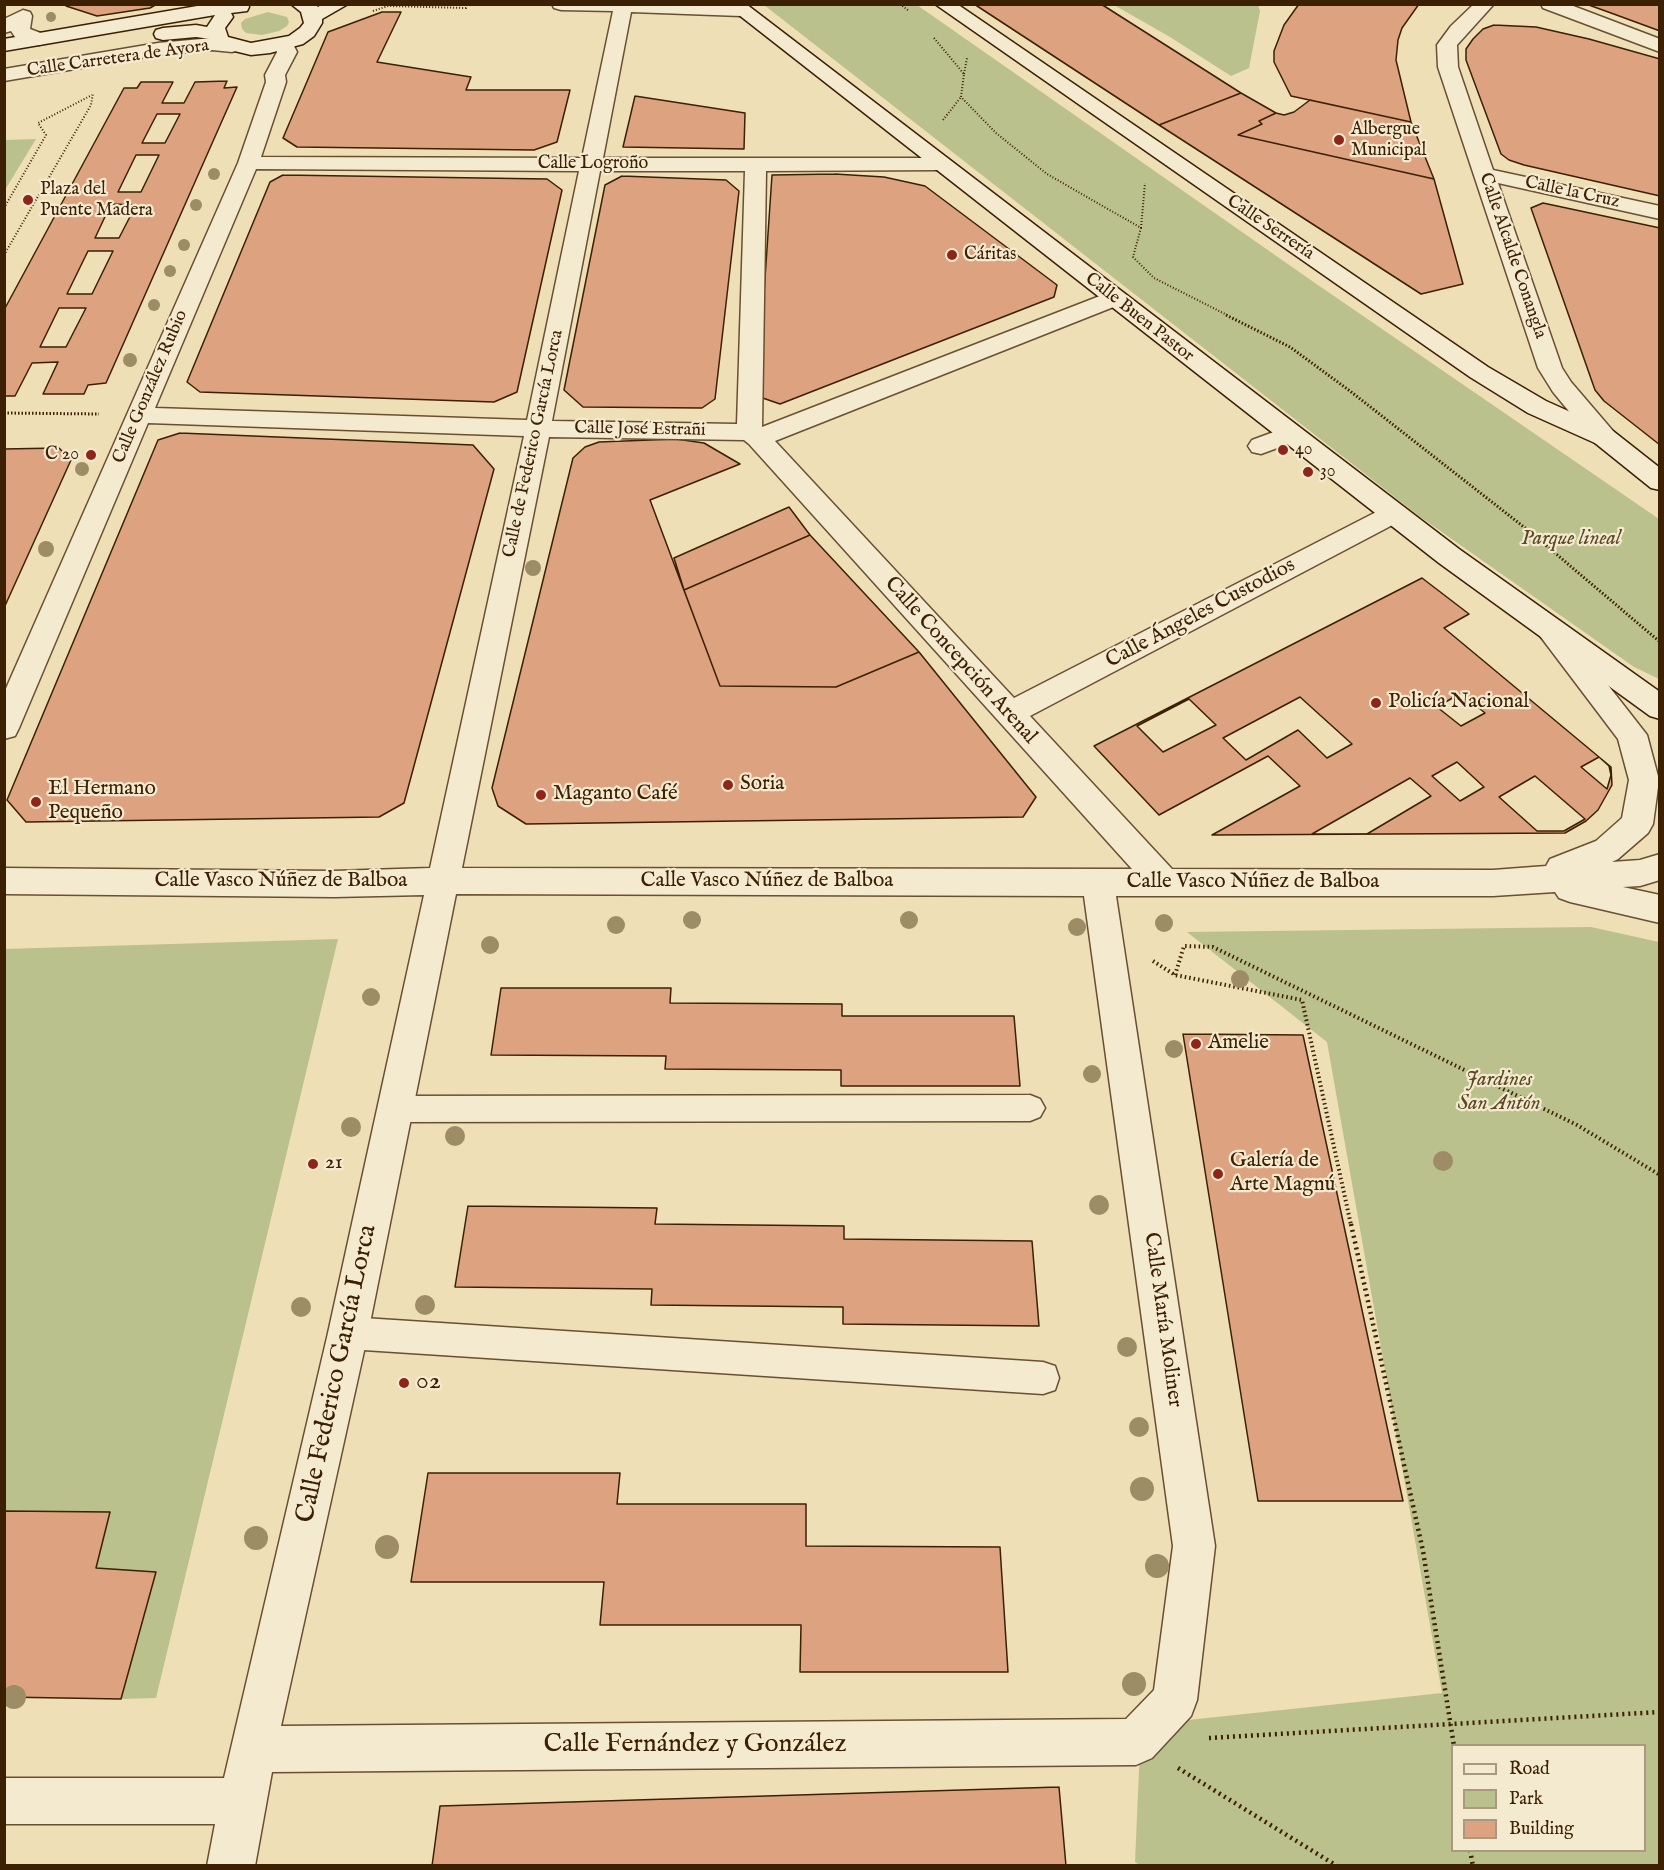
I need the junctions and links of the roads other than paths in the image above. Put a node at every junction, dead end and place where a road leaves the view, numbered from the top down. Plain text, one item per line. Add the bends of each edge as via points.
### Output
1 (339, 4) edge
2 (561, 4) edge
3 (944, 4) edge
4 (1485, 4) edge
5 (1550, 4) edge
6 (244, 6) edge
7 (623, 7) junction
8 (737, 7) edge
9 (306, 11) edge
10 (4, 27) edge
11 (39, 39) junction
12 (225, 41) junction
13 (285, 44) junction
14 (4, 45) edge
15 (1659, 46) edge
16 (4, 60) edge
17 (4, 75) edge
18 (248, 163) junction
19 (591, 164) junction
20 (938, 164) junction
21 (756, 165) junction
22 (1484, 174) junction
23 (1659, 213) edge
24 (1113, 299) junction
25 (138, 415) junction
26 (538, 429) junction
27 (1290, 434) junction
28 (753, 435) junction
29 (1604, 437) junction
30 (1261, 446) dead end
31 (1659, 482) edge
32 (1393, 514) junction
33 (1548, 628) junction
34 (1659, 708) edge
35 (1009, 714) junction
36 (4, 728) edge
37 (1644, 780) joint
38 (1659, 867) edge
39 (4, 880) edge
40 (1530, 880) junction
41 (441, 881) junction
42 (1164, 882) junction
43 (1098, 883) junction
44 (1659, 909) edge
45 (1030, 1108) dead end
46 (394, 1109) junction
47 (348, 1333) junction
48 (1043, 1378) dead end
49 (1136, 1742) joint
50 (253, 1749) junction
51 (4, 1801) edge
52 (244, 1801) junction
53 (231, 1866) edge

1 - 9 street
2 - 7 street
3 - 29 street, Calle Serrería via 1479,372 1537,407
4 - 22 street, Calle Alcalde Conangla via 1458,30 1447,45 1446,55
5 - 15 street
6 - 11 street, Calle Carretera de Ayora
6 - 12 street via 217,23
7 - 8 street
7 - 19 street, Calle de Federico García Lorca
8 - 20 street, Calle Buen Pastor
9 - 13 street via 313,23 307,32
10 - 11 street via 30,12 20,30
11 - 14 street, Calle Carretera de Ayora
12 - 13 street via 252,49
12 - 16 street, Calle Carretera de Ayora via 181,31
12 - 17 street, Calle Carretera de Ayora
13 - 18 street, Calle González Rubio via 287,52 275,75 276,82
18 - 19 street, Calle Logroño
18 - 25 street, Calle González Rubio
19 - 21 street, Calle Logroño
19 - 26 street, Calle de Federico García Lorca
20 - 21 street, Calle Logroño
20 - 24 street, Calle Buen Pastor
21 - 28 street
22 - 23 street, Calle la Cruz
22 - 29 street, Calle Alcalde Conangla via 1550,368
24 - 27 street, Calle Buen Pastor
24 - 28 street, Calle José Estrañi
25 - 26 street, Calle José Estrañi
25 - 36 street, Calle González Rubio
26 - 28 street, Calle José Estrañi
26 - 41 street, Calle de Federico García Lorca
27 - 30 street
27 - 32 street, Calle Buen Pastor
28 - 35 street, Calle Concepción Arenal
29 - 31 street, Calle Alcalde Conangla
32 - 33 street, Calle Buen Pastor
32 - 35 street, Calle Ángeles Custodios
33 - 34 street, Calle Buen Pastor
33 - 37 street, Calle Buen Pastor via 1632,735
35 - 42 street, Calle Concepción Arenal
37 - 40 street, Calle Vasco Núñez de Balboa via 1637,824 1607,850
38 - 40 street, Calle Vasco Núñez de Balboa via 1640,873
39 - 41 street, Calle Vasco Núñez de Balboa via 334,884
40 - 42 street, Calle Vasco Núñez de Balboa
40 - 44 street
41 - 43 street, Calle Vasco Núñez de Balboa
41 - 46 street, Calle Federico García Lorca
42 - 43 street, Calle Vasco Núñez de Balboa
43 - 49 street, Calle María Moliner via 1194,1546 1174,1700
45 - 46 lane
46 - 47 street, Calle Federico García Lorca
47 - 48 lane
47 - 50 street, Calle Federico García Lorca
49 - 50 street, Calle Fernández y González
50 - 52 street, Calle Federico García Lorca
51 - 52 street
52 - 53 street, Calle Federico García Lorca

